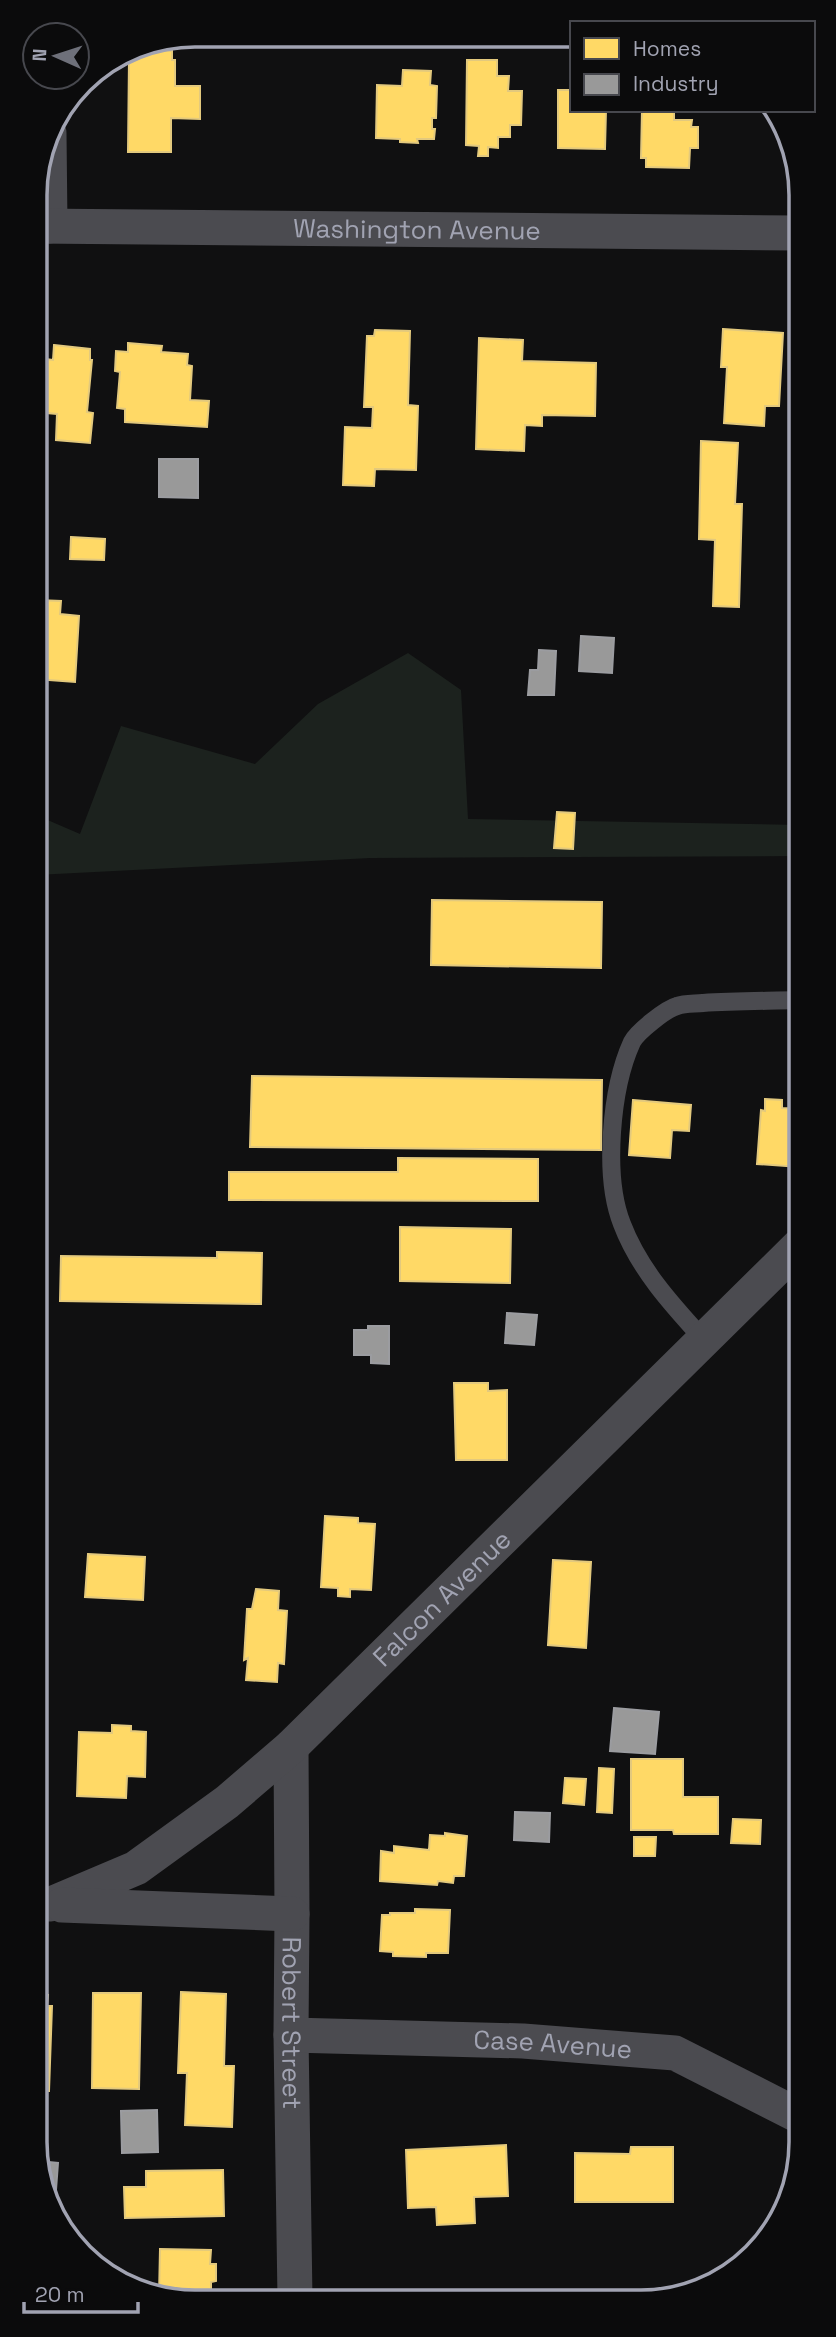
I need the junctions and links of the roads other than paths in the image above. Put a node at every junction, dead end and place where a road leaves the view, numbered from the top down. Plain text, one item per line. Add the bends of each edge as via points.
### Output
1 (48, 226) edge
2 (789, 233) edge
3 (789, 1001) edge
4 (788, 1256) edge
5 (704, 1340) junction
6 (291, 1746) junction
7 (47, 1903) edge
8 (47, 1904) edge
9 (292, 1914) junction
10 (290, 2035) junction
11 (788, 2110) edge
12 (295, 2290) edge

1 - 2 street, Washington Avenue
3 - 5 lane via 676,1006 633,1039 621,1076 610,1138 611,1176 621,1223 665,1297
4 - 5 street, Falcon Avenue
5 - 6 street, Falcon Avenue
6 - 7 street, Falcon Avenue via 227,1802 136,1868
6 - 9 street, Robert Street
8 - 9 street, Falcon Avenue
9 - 10 street, Robert Street
10 - 11 street, Case Avenue via 523,2041 675,2053
10 - 12 street, Robert Street

